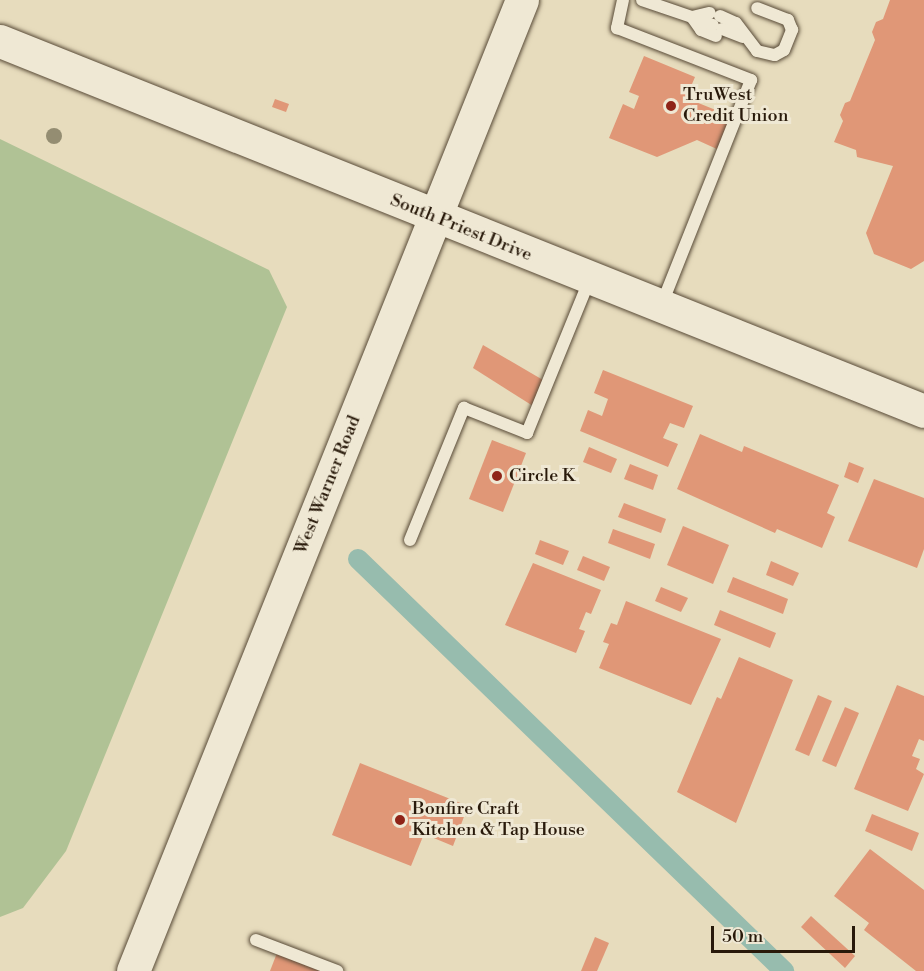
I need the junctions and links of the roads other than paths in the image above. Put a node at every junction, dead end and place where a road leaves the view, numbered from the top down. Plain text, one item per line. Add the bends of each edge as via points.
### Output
1 (522, 0) edge
2 (623, 0) edge
3 (642, 0) edge
4 (757, 8) dead end
5 (692, 17) junction
6 (718, 26) junction
7 (0, 41) edge
8 (435, 217) junction
9 (590, 279) junction
10 (661, 307) junction
11 (924, 411) edge
12 (410, 540) dead end
13 (256, 940) dead end
14 (133, 971) edge
15 (337, 971) edge

1 - 8 main road, West Warner Road
2 - 10 lane via 617,28 751,80
3 - 5 lane
4 - 6 lane via 788,20 792,30 784,50 775,55 765,54 743,37
5 - 6 lane
5 - 6 lane via 701,30
7 - 8 main road, South Priest Drive
8 - 9 main road, South Priest Drive
8 - 14 main road, West Warner Road
9 - 10 main road, South Priest Drive
9 - 12 lane via 527,432 464,408
10 - 11 main road, South Priest Drive
13 - 15 lane

